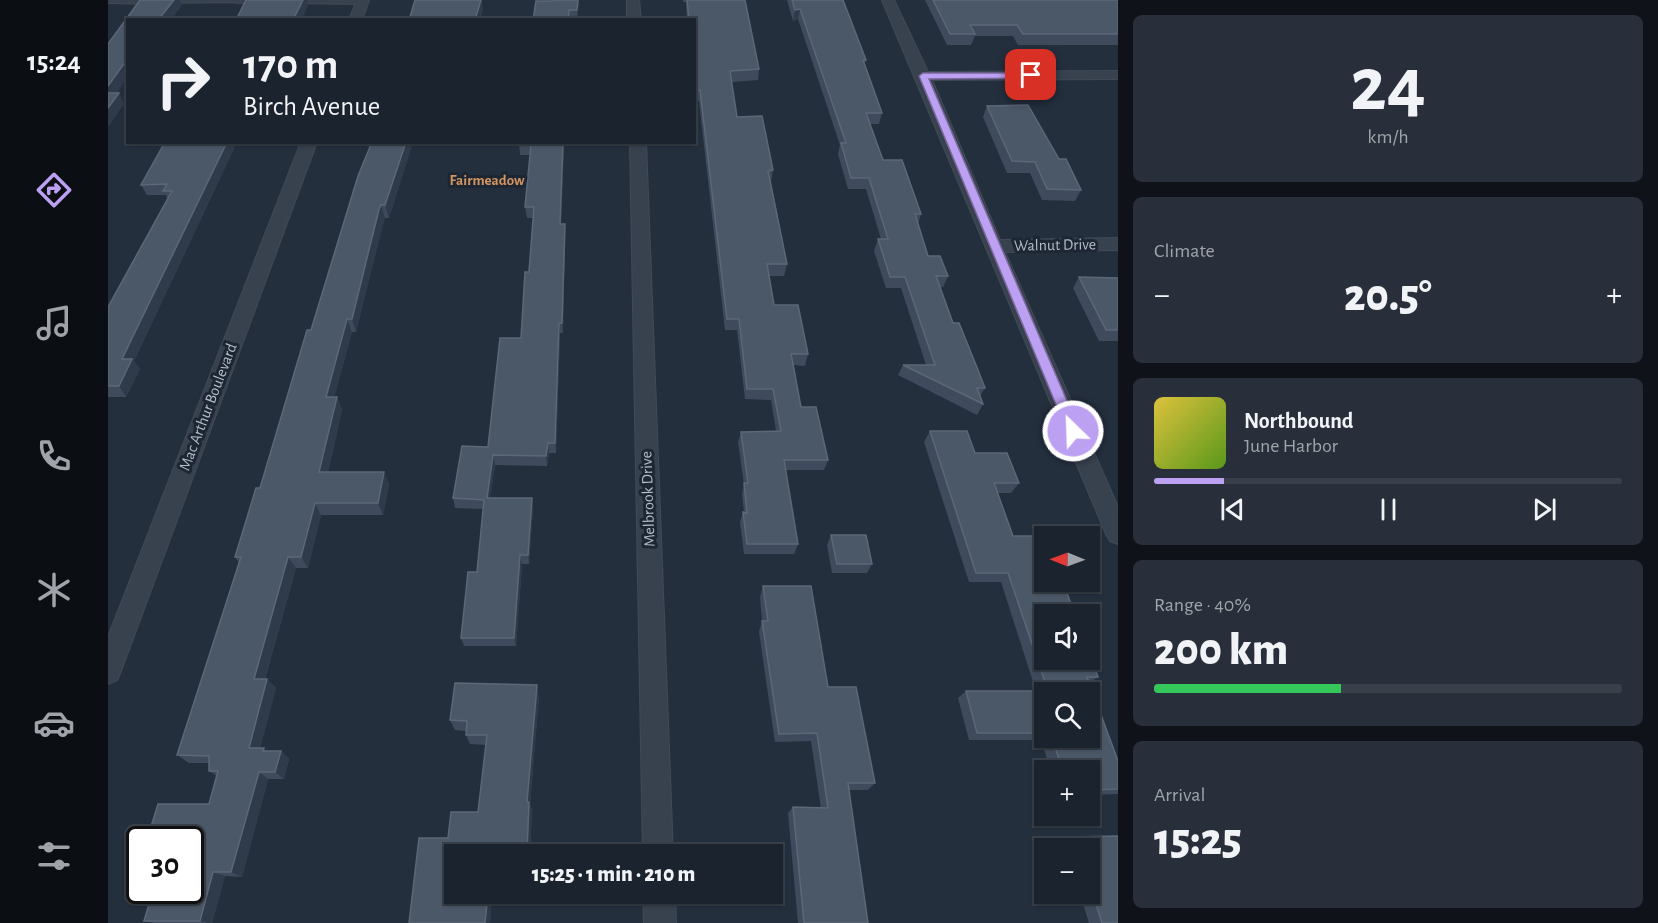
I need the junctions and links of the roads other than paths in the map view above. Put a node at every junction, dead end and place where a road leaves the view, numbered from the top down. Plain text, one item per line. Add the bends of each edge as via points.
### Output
1 (633, 0) edge
2 (888, 0) edge
3 (108, 1) edge
4 (226, 1) edge
5 (363, 1) edge
6 (261, 2) edge
7 (284, 2) edge
8 (357, 18) edge
9 (634, 18) edge
10 (1118, 75) edge
11 (923, 76) junction
12 (308, 144) edge
13 (638, 144) edge
14 (1118, 244) edge
15 (993, 246) junction
16 (1118, 534) edge
17 (108, 671) edge
18 (658, 844) edge
19 (659, 904) edge
20 (660, 923) edge

1 - 9 street
2 - 11 street
3 - 4 lane
4 - 6 lane
5 - 7 lane
5 - 8 street
10 - 11 street
11 - 15 street
12 - 17 street, Mac Arthur Boulevard
13 - 18 street, Melbrook Drive
14 - 15 street, Walnut Drive
15 - 16 street
19 - 20 street

